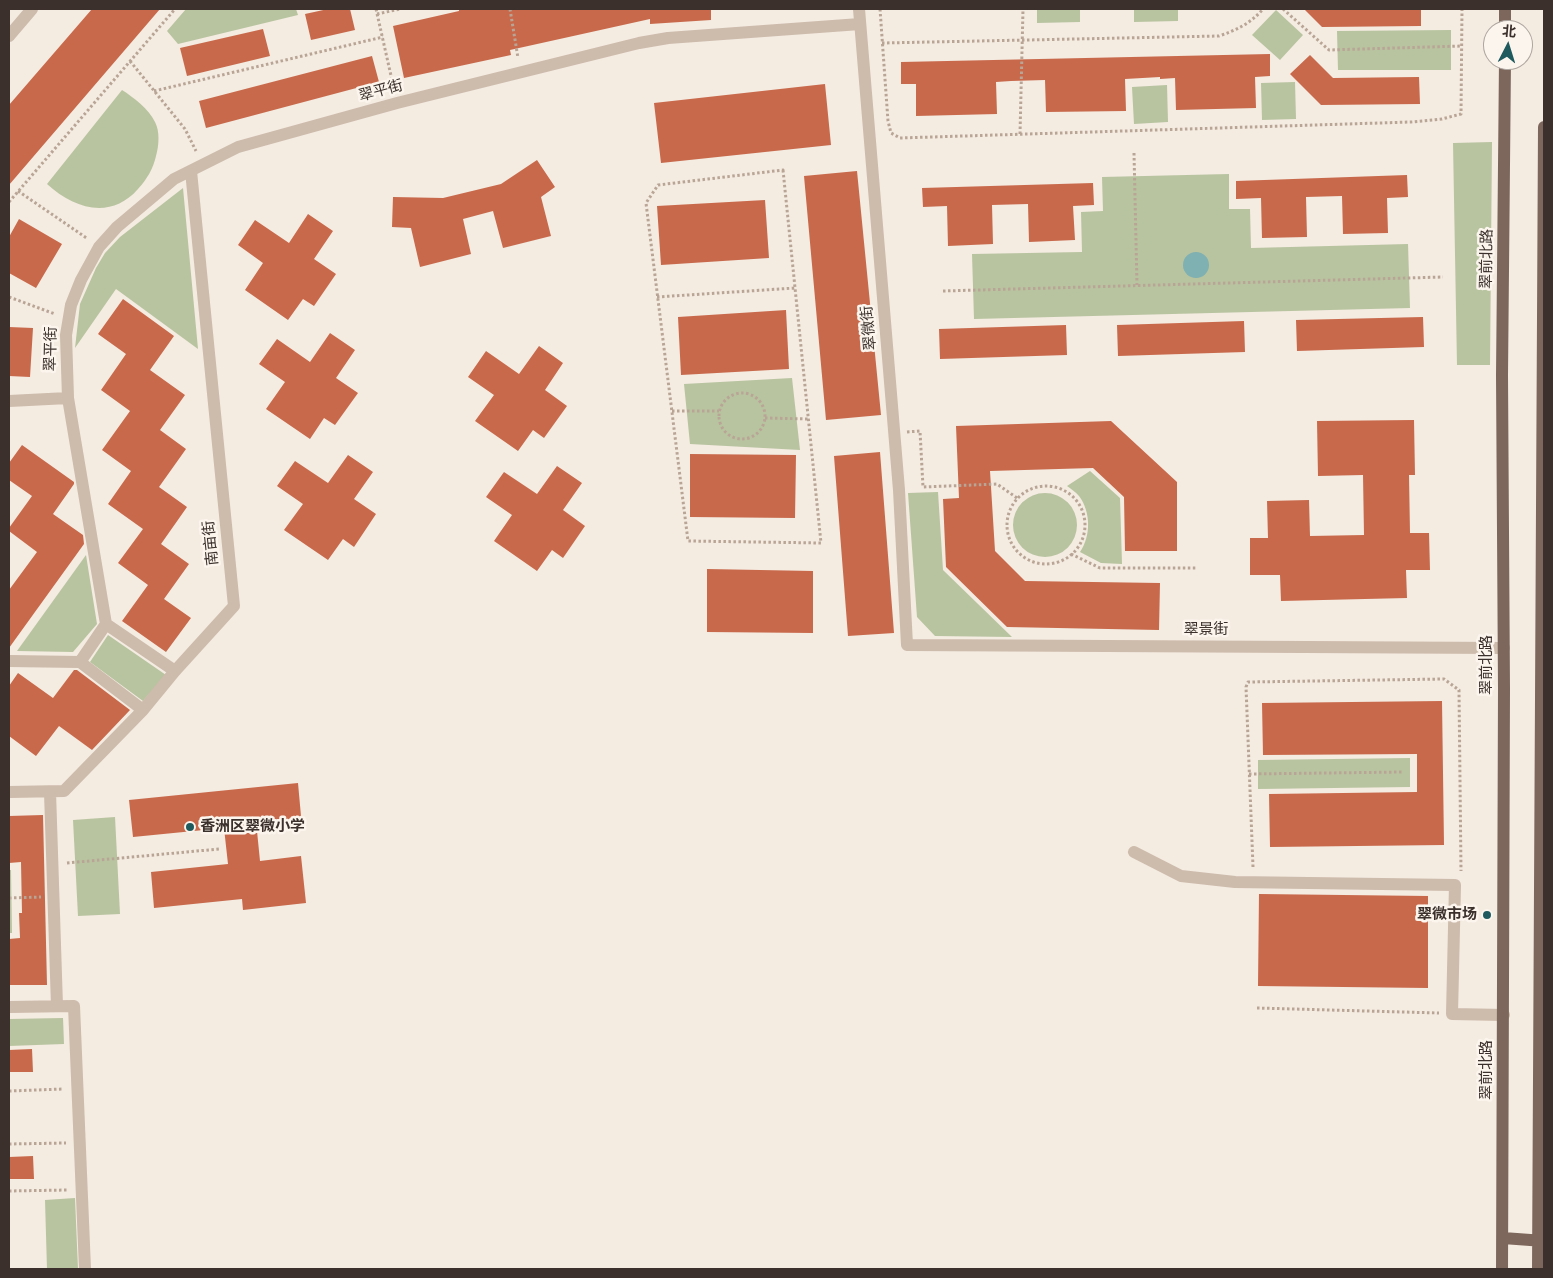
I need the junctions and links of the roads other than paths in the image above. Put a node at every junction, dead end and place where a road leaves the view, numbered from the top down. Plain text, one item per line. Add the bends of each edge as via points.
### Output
1 (32, 9) edge
2 (858, 9) edge
3 (860, 24) junction
4 (9, 36) edge
5 (1505, 70) edge
6 (1544, 128) edge
7 (190, 171) junction
8 (68, 398) junction
9 (9, 400) edge
10 (106, 624) junction
11 (907, 645) joint
12 (1504, 648) junction
13 (1542, 658) edge
14 (9, 661) edge
15 (80, 662) junction
16 (175, 671) junction
17 (142, 710) junction
18 (9, 792) edge
19 (50, 792) junction
20 (1134, 852) dead end
21 (1542, 984) edge
22 (57, 1006) junction
23 (9, 1007) edge
24 (1504, 1015) junction
25 (1544, 1098) edge
26 (1539, 1114) junction
27 (1503, 1238) junction
28 (1541, 1241) edge
29 (85, 1269) edge
30 (1502, 1269) edge
31 (1538, 1269) edge

1 - 4 street
2 - 3 street, 翠微街
3 - 7 street, 翠平街 via 639,43 397,103 238,147
3 - 11 street, 翠微街 via 894,432
5 - 12 main road, 翠前北路
6 - 13 main road
7 - 8 street, 翠平街 via 174,179 117,227 99,248 81,280 71,305 66,335
7 - 16 street, 南亩街 via 234,606
8 - 9 street
8 - 10 street, 翠平街
10 - 15 street
10 - 16 street
11 - 12 street, 翠景街
12 - 24 main road, 翠前北路
13 - 21 main road
14 - 15 street
15 - 17 street
16 - 17 street, 南亩街
17 - 19 street, 南亩街 via 64,791
18 - 19 street, 南亩街
19 - 22 street
20 - 24 street via 1181,876 1235,882 1455,885 1452,1014
21 - 26 main road
22 - 23 street
22 - 29 street via 74,1006
24 - 27 main road, 翠前北路
25 - 26 street
26 - 28 main road
27 - 28 main road
27 - 30 main road, 翠前北路
28 - 31 main road

